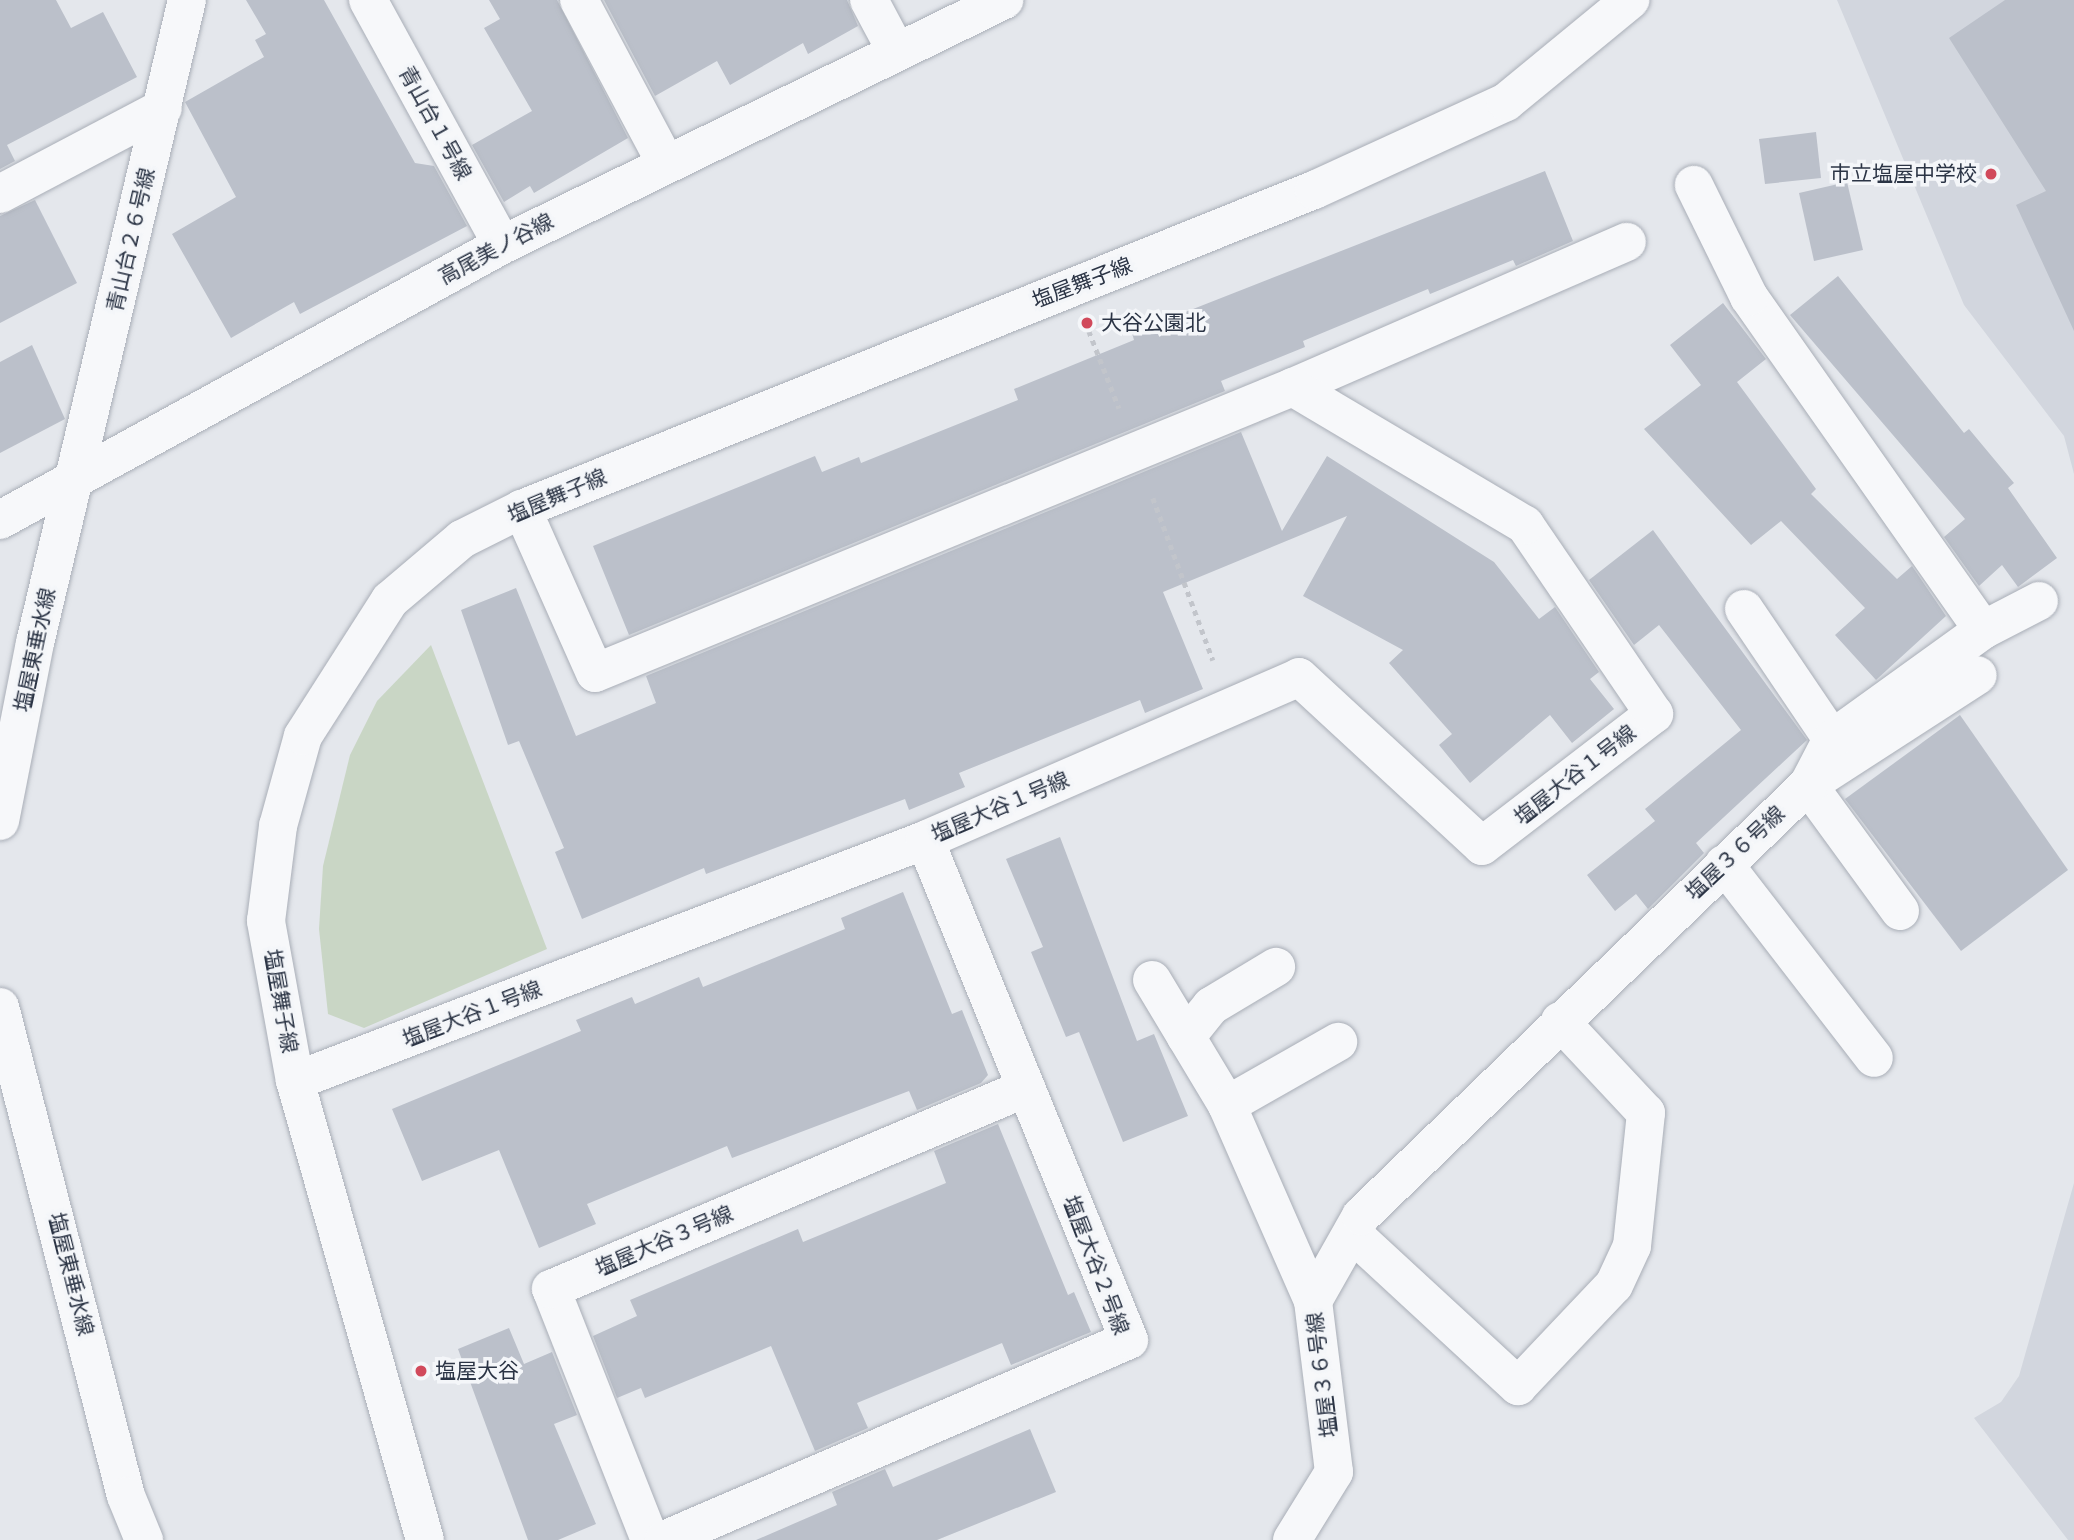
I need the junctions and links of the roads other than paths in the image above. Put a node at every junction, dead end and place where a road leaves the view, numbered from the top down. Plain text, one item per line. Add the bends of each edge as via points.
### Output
1 (187, 0) edge
2 (368, 0) edge
3 (579, 0) edge
4 (869, 0) edge
5 (1004, 0) edge
6 (1630, 0) edge
7 (895, 49) junction
8 (163, 108) junction
9 (665, 162) junction
10 (1694, 185) dead end
11 (0, 194) edge
12 (1627, 242) dead end
13 (502, 245) junction
14 (1293, 387) junction
15 (74, 479) junction
16 (522, 509) junction
17 (0, 520) edge
18 (2039, 601) dead end
19 (1744, 609) dead end
20 (1983, 630) junction
21 (1978, 675) dead end
22 (1832, 739) junction
23 (1808, 785) junction
24 (0, 821) edge
25 (925, 840) junction
26 (1724, 864) junction
27 (1900, 911) dead end
28 (1276, 967) dead end
29 (1152, 980) dead end
30 (0, 1007) edge
31 (1560, 1021) junction
32 (1186, 1037) junction
33 (1338, 1042) dead end
34 (1874, 1058) dead end
35 (295, 1081) junction
36 (1026, 1088) junction
37 (1227, 1105) junction
38 (1352, 1233) junction
39 (1313, 1301) junction
40 (144, 1540) edge
41 (425, 1540) edge
42 (650, 1540) edge
43 (664, 1540) edge
44 (1292, 1540) edge

1 - 8 street, 青山台２６号線
2 - 13 street, 青山台１号線
3 - 9 street
4 - 7 street
5 - 7 street, 高尾美ノ谷線
6 - 16 street, 塩屋舞子線 via 1506,102 1314,190
7 - 9 street, 高尾美ノ谷線
8 - 11 street
8 - 15 street, 青山台２６号線
9 - 13 street, 高尾美ノ谷線
10 - 20 street via 1749,297
12 - 14 street
13 - 15 street, 高尾美ノ谷線
14 - 16 street via 595,673
14 - 25 street, 塩屋大谷１号線 via 1525,525 1654,714 1482,846 1299,677
15 - 17 street, 高尾美ノ谷線
15 - 24 street, 塩屋東垂水線
16 - 35 street, 塩屋舞子線 via 462,539 390,600 303,736 278,825 266,921
18 - 20 street, 塩屋３６号線
19 - 22 street
20 - 22 street, 塩屋３６号線
21 - 23 street
22 - 23 street, 塩屋３６号線
23 - 26 street, 塩屋３６号線
23 - 27 street
25 - 35 street, 塩屋大谷１号線
25 - 36 street, 塩屋大谷２号線
26 - 31 street, 塩屋３６号線
26 - 34 street
28 - 32 street via 1211,1006
29 - 32 street
30 - 40 street, 塩屋東垂水線 via 126,1496
31 - 38 street, 塩屋３６号線 via 1361,1216
31 - 38 street via 1646,1113 1632,1246 1614,1285 1518,1386
32 - 37 street
33 - 37 street
35 - 41 street, 塩屋舞子線
36 - 42 street, 塩屋大谷３号線 via 551,1289
36 - 43 street, 塩屋大谷２号線 via 1129,1340
37 - 39 street
38 - 39 street, 塩屋３６号線
39 - 44 street, 塩屋３６号線 via 1334,1472

